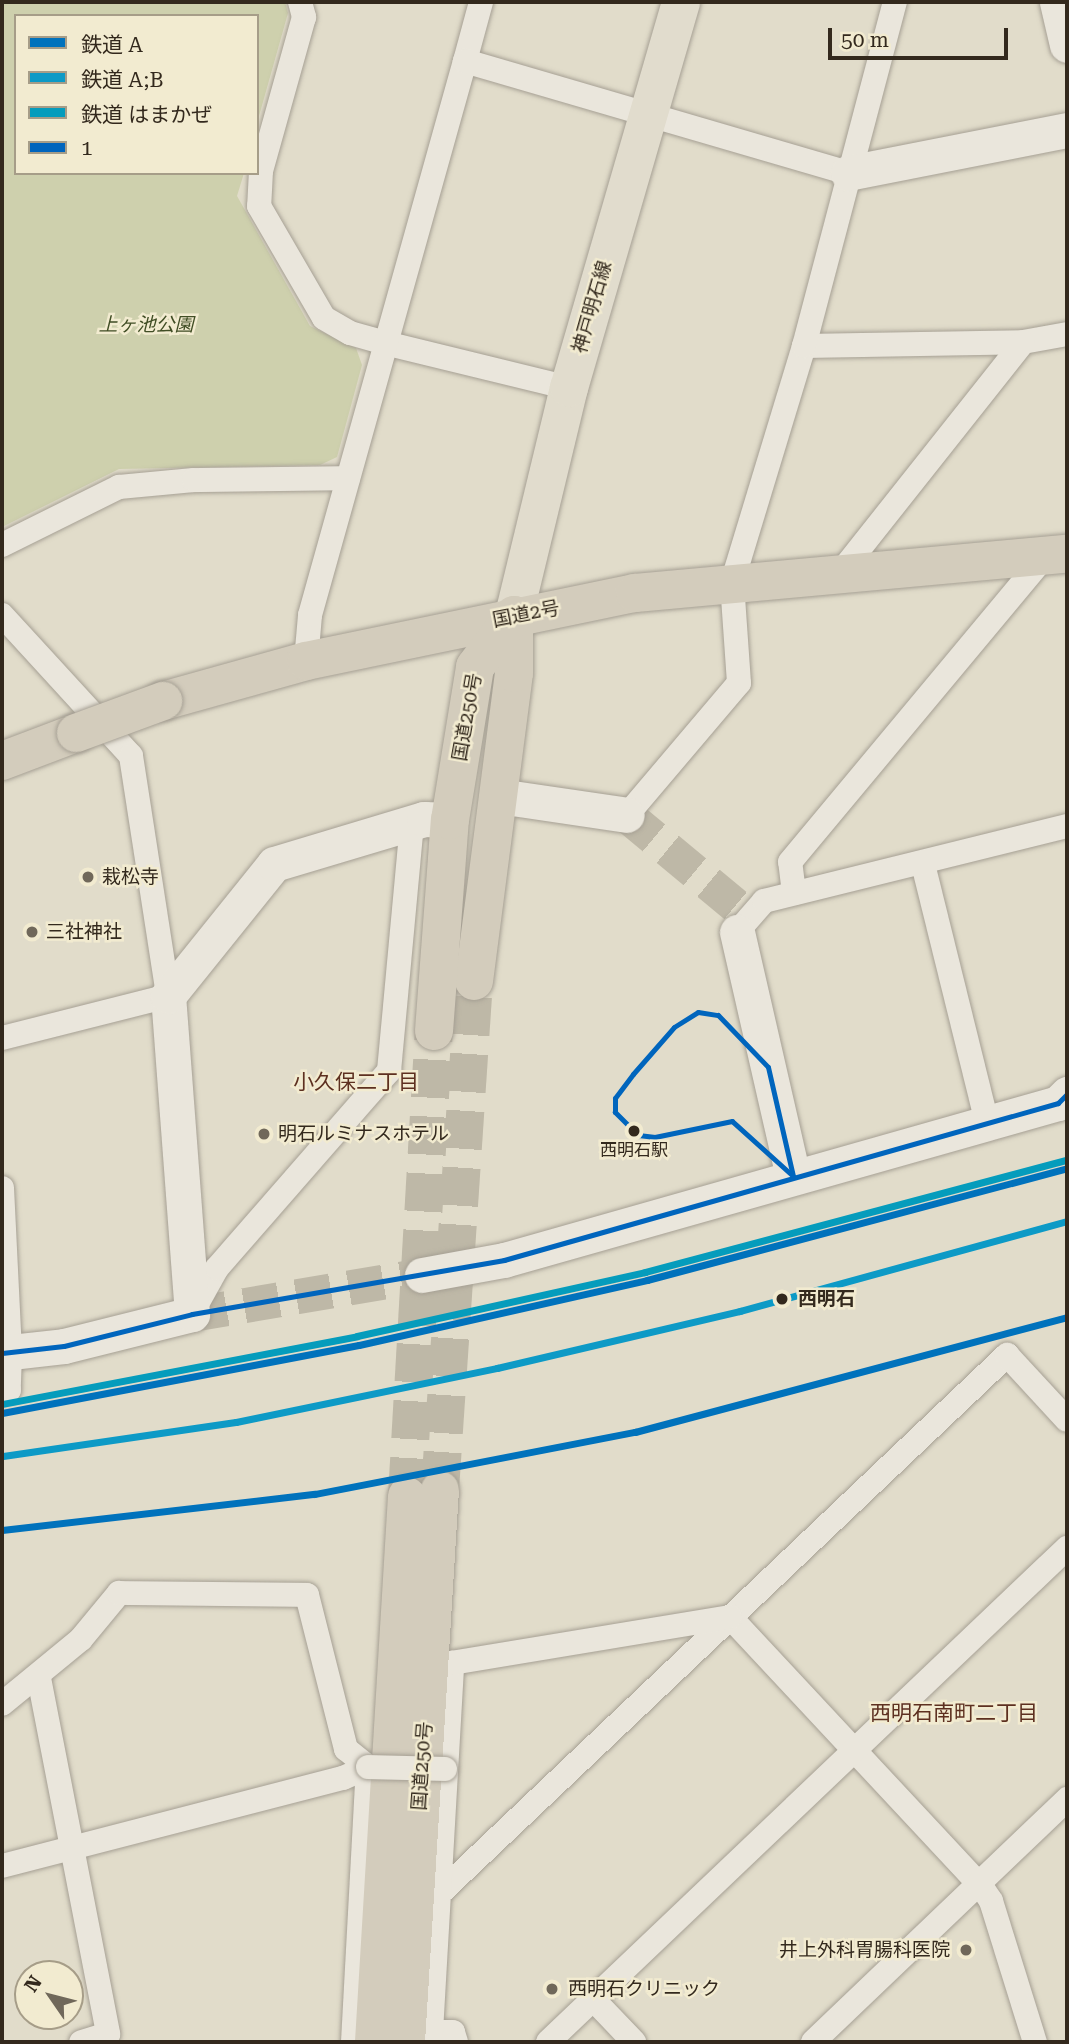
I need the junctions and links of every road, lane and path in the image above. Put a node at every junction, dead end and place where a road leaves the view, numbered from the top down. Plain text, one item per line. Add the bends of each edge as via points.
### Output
1 (300, 2) edge
2 (481, 2) edge
3 (681, 2) edge
4 (895, 2) edge
5 (1057, 2) edge
6 (1067, 45) edge
7 (465, 61) junction
8 (648, 115) junction
9 (1067, 130) edge
10 (848, 173) junction
11 (1067, 334) edge
12 (1023, 342) junction
13 (389, 344) junction
14 (804, 346) junction
15 (569, 388) junction
16 (348, 478) junction
17 (2, 545) edge
18 (1056, 555) edge
19 (841, 572) junction
20 (732, 583) junction
21 (2, 615) edge
22 (514, 615) junction
23 (306, 661) junction
24 (2, 761) edge
25 (499, 796) junction
26 (627, 815) joint
27 (450, 820) junction
28 (412, 823) junction
29 (1067, 825) edge
30 (923, 864) junction
31 (794, 893) junction
32 (737, 932) joint
33 (474, 981) tunnel mouth
34 (168, 996) junction
35 (434, 1031) tunnel mouth
36 (2, 1038) edge
37 (1067, 1094) edge
38 (987, 1123) junction
39 (793, 1176) junction
40 (2, 1188) edge
41 (422, 1275) tunnel mouth
42 (192, 1314) junction
43 (6, 1353) edge
44 (2, 1392) edge
45 (1067, 1420) edge
46 (1067, 1548) edge
47 (730, 1617) junction
48 (39, 1678) junction
49 (2, 1703) edge
50 (853, 1749) junction
51 (368, 1767) junction
52 (445, 1769) junction
53 (1067, 1799) edge
54 (74, 1846) junction
55 (2, 1866) edge
56 (981, 1886) junction
57 (442, 1891) junction
58 (593, 1998) junction
59 (423, 2039) edge
60 (81, 2042) edge
61 (354, 2042) edge
62 (374, 2042) edge
63 (456, 2042) edge
64 (548, 2042) edge
65 (634, 2042) edge
66 (813, 2042) edge
67 (1034, 2042) edge

1 - 13 street via 304,17 261,171 259,206 324,318 350,333
2 - 7 street
3 - 8 main road, 神戸明石線
4 - 10 street
5 - 6 street
7 - 8 street
7 - 13 street
8 - 10 street
8 - 15 main road, 神戸明石線
9 - 10 street
10 - 14 street
11 - 12 street
12 - 14 street
12 - 19 street
13 - 15 street
13 - 16 street
14 - 20 street
15 - 22 main road, 神戸明石線
16 - 17 street via 194,480 119,487
16 - 23 street via 310,615
18 - 19 highway, 国道2号
18 - 31 street via 790,862
19 - 20 highway, 国道2号
20 - 22 highway, 国道2号 via 635,593
20 - 26 street via 739,683
21 - 34 street via 131,756
22 - 23 highway, 国道2号
22 - 25 highway, 国道250号 via 514,673
22 - 27 highway, 国道250号 via 475,667
23 - 24 highway, 国道2号, bridge via 163,701
25 - 26 street
25 - 33 highway, 国道250号
27 - 28 street
27 - 35 highway, 国道250号
28 - 34 street via 274,864
28 - 42 street via 389,1071 216,1268
29 - 30 street
30 - 31 street
30 - 38 street
31 - 32 street via 764,901
32 - 39 street
34 - 36 street
34 - 42 street
37 - 38 street via 1058,1103
38 - 39 street
39 - 41 street via 503,1260
40 - 43 street
42 - 43 street via 64,1346
43 - 44 street via 9,1390
45 - 47 street via 1007,1355
46 - 50 street
47 - 50 street
47 - 52 street via 452,1663
47 - 57 street
48 - 49 street
48 - 51 street via 81,1639 119,1593 307,1595 346,1749
48 - 54 street
50 - 56 street
50 - 58 street
51 - 52 street, bridge
51 - 54 street via 343,1778
51 - 61 street
52 - 57 street
53 - 56 street
54 - 55 street
54 - 60 street via 108,2035
56 - 66 street via 919,1938
56 - 67 street via 991,1901
57 - 59 street
58 - 64 street
58 - 65 street
59 - 62 highway, 国道250号 via 423,1493
59 - 63 street via 453,2032

